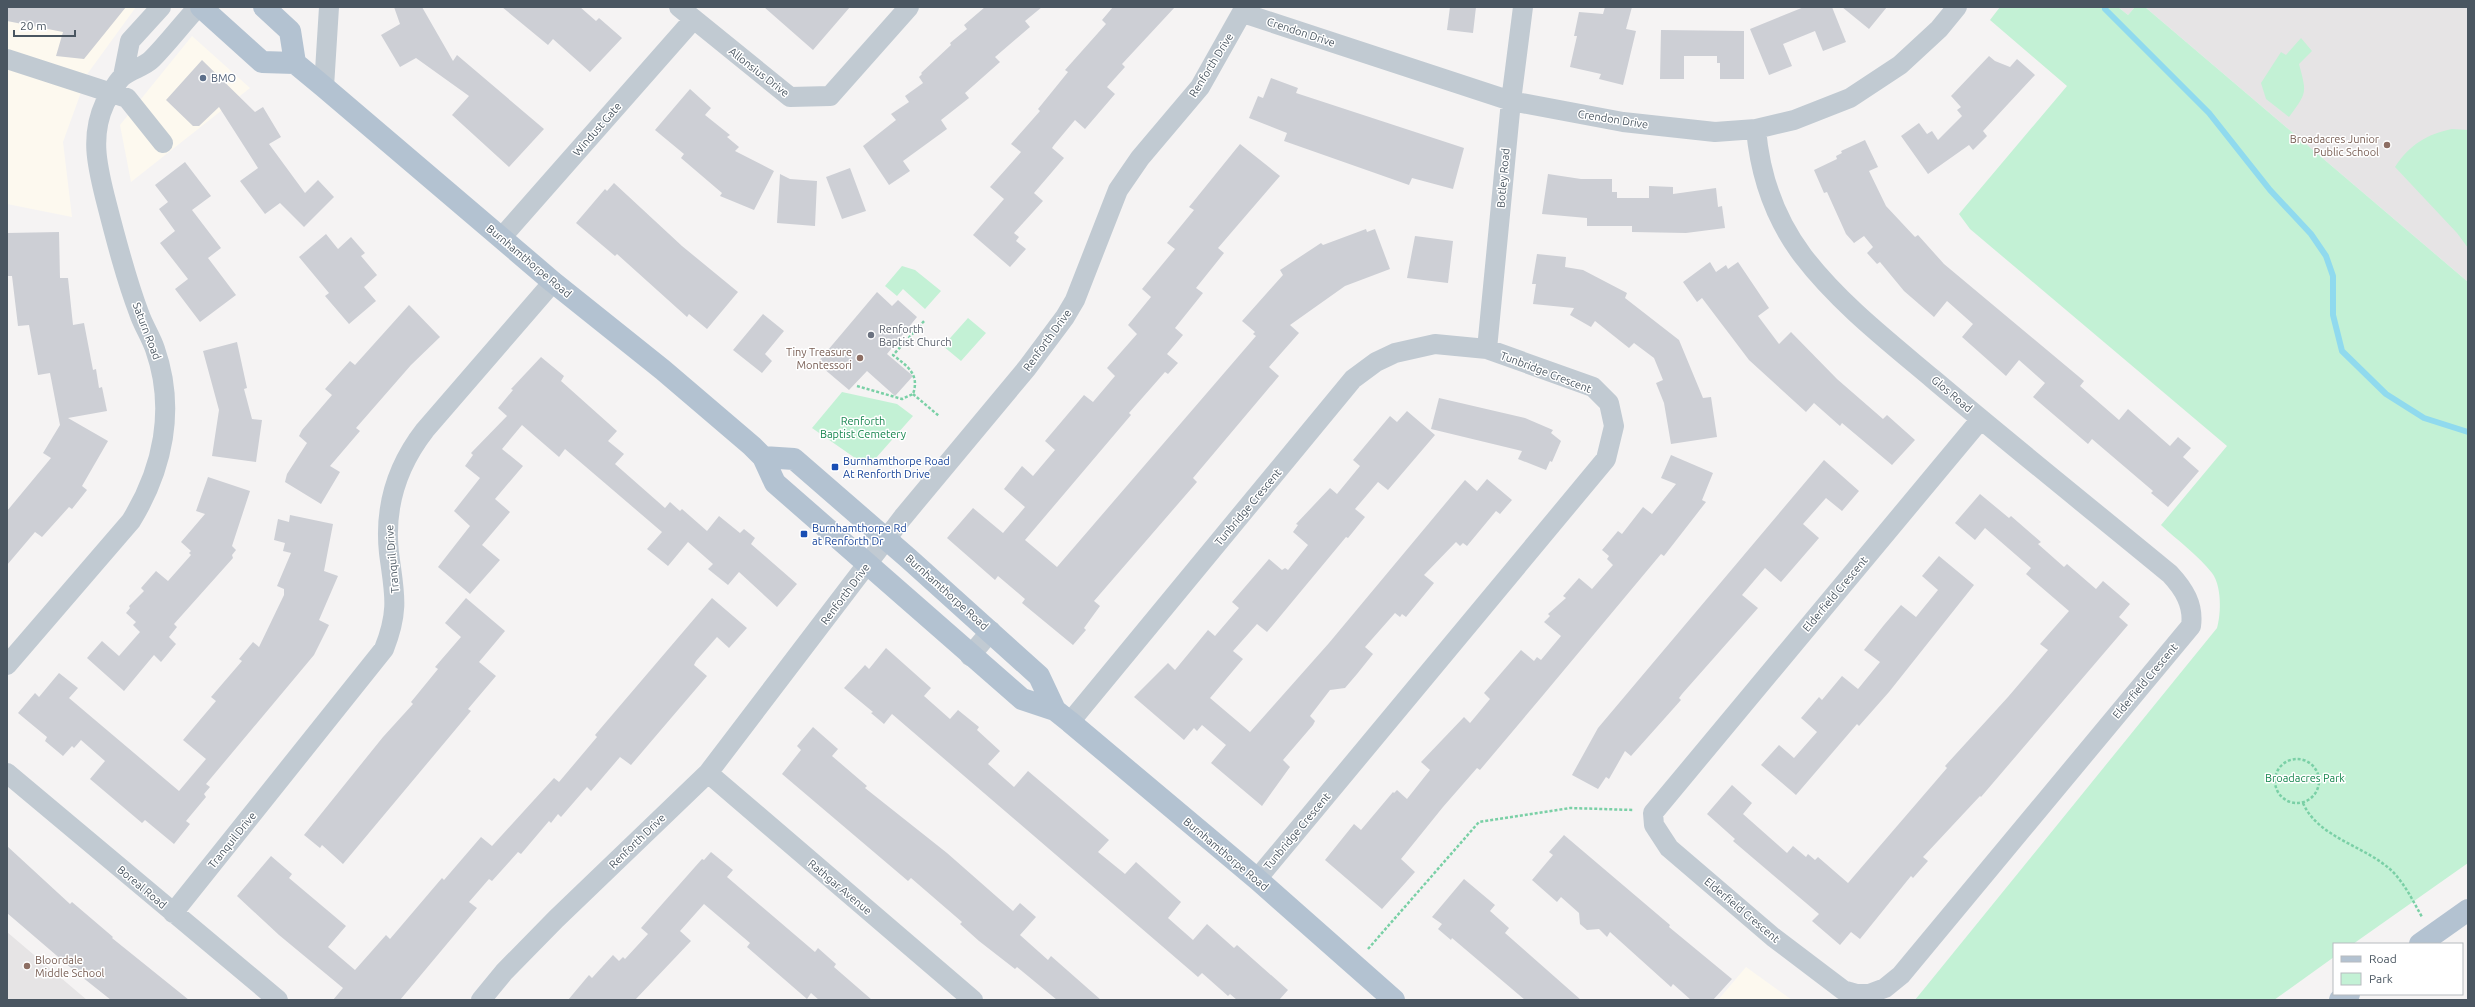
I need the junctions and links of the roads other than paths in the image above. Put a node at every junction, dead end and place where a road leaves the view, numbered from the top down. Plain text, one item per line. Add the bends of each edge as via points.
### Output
1 (161, 7) edge
2 (198, 7) edge
3 (201, 7) edge
4 (264, 7) edge
5 (329, 7) edge
6 (909, 7) edge
7 (1523, 7) edge
8 (1957, 7) edge
9 (1244, 10) edge
10 (686, 13) edge
11 (7, 59) edge
12 (295, 63) junction
13 (117, 84) junction
14 (324, 87) junction
15 (1511, 101) junction
16 (1756, 129) junction
17 (163, 143) dead end
18 (502, 238) junction
19 (553, 282) junction
20 (1487, 349) junction
21 (1981, 419) junction
22 (763, 457) junction
23 (887, 539) junction
24 (867, 565) junction
25 (2191, 626) joint
26 (991, 631) junction
27 (970, 656) junction
28 (7, 665) edge
29 (1062, 716) junction
30 (7, 773) edge
31 (708, 773) junction
32 (1257, 879) junction
33 (2468, 910) edge
34 (173, 913) junction
35 (2426, 939) edge
36 (278, 1000) edge
37 (481, 1000) edge
38 (973, 1000) edge
39 (1394, 1000) edge

1 - 13 street, Saturn Road via 130,41
2 - 13 street via 151,61
3 - 12 main road via 262,62
4 - 12 main road via 290,31
5 - 14 street
6 - 10 street, Allonsius Drive via 830,96 790,97
7 - 15 street, Botley Road
8 - 16 street, Crendon Drive via 1915,52 1867,88 1813,114
9 - 15 street, Crendon Drive
9 - 23 street, Renforth Drive via 1200,87 1140,158 1118,190 1084,278 1065,317 1027,368
10 - 18 street, Windust Gate
11 - 13 street
12 - 14 main road, Burnhamthorpe Road
13 - 17 street
13 - 28 street, Saturn Road via 102,111 97,131 95,145 98,172 139,313 155,348 162,373 166,406 162,451 144,500 130,521
14 - 18 main road, Burnhamthorpe Road
15 - 16 street, Crendon Drive via 1623,122 1694,131
15 - 20 street, Botley Road
16 - 21 street, Glos Road via 1759,162 1766,185 1776,209 1803,256 1861,318
18 - 19 main road, Burnhamthorpe Road
19 - 22 main road, Burnhamthorpe Road via 663,370
19 - 34 street, Tranquil Drive via 425,430 411,448 401,468 389,510 389,547 396,595 391,632 384,649
20 - 29 street, Tunbridge Crescent via 1436,344 1395,354 1376,362 1354,379
20 - 32 street, Tunbridge Crescent via 1593,387 1609,403 1614,426 1606,459
21 - 25 street, Glos Road via 2170,574 2183,589 2190,604
21 - 25 street, Elderfield Crescent via 1655,809 1654,825 1669,848 1773,937 1843,990 1857,994 1878,991 1901,975
22 - 23 main road, Burnhamthorpe Road via 794,459
22 - 24 main road, Burnhamthorpe Road via 775,483
23 - 24 street, Renforth Drive
23 - 26 main road, Burnhamthorpe Road
24 - 27 main road, Burnhamthorpe Road
24 - 31 street, Renforth Drive
26 - 27 street
26 - 29 main road, Burnhamthorpe Road via 1039,676
27 - 29 main road, Burnhamthorpe Road via 1022,699
29 - 32 main road, Burnhamthorpe Road
30 - 34 street, Boreal Road
31 - 37 street, Renforth Drive via 556,919 504,972
31 - 38 street, Rathgar Avenue
32 - 39 main road, Burnhamthorpe Road
33 - 35 main road
34 - 36 street, Boreal Road

